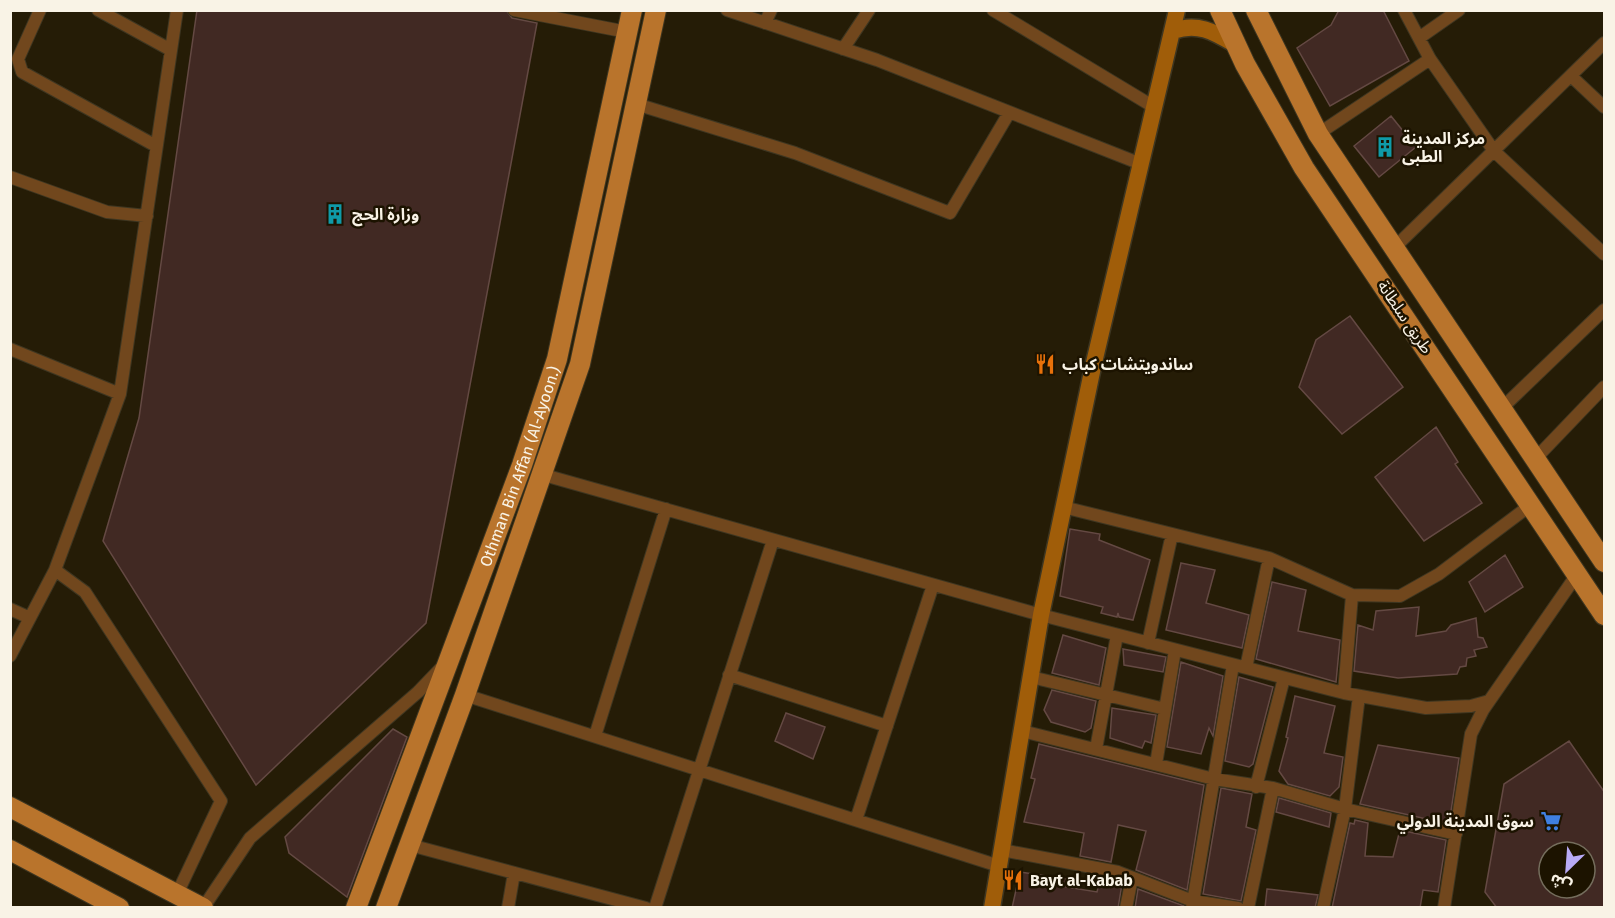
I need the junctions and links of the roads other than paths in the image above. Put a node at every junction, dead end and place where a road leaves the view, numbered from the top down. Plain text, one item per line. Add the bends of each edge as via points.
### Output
1 (40, 10) edge
2 (98, 10) edge
3 (177, 10) edge
4 (514, 10) edge
5 (632, 10) edge
6 (656, 10) edge
7 (728, 10) edge
8 (771, 10) edge
9 (868, 10) edge
10 (993, 10) edge
11 (1220, 10) edge
12 (1256, 10) edge
13 (1404, 10) edge
14 (1460, 10) edge
15 (1177, 11) edge
16 (765, 23) junction
17 (1173, 31) junction
18 (627, 32) junction
19 (1419, 38) junction
20 (1605, 44) edge
21 (1236, 45) junction
22 (169, 49) junction
23 (843, 49) junction
24 (1430, 59) junction
25 (1571, 76) junction
26 (636, 104) junction
27 (1154, 107) junction
28 (1605, 107) edge
29 (1010, 112) junction
30 (1318, 134) junction
31 (156, 146) junction
32 (1494, 151) junction
33 (1141, 164) junction
34 (10, 177) edge
35 (147, 216) junction
36 (1395, 246) junction
37 (1605, 254) edge
38 (1605, 310) edge
39 (10, 349) edge
40 (1605, 387) edge
41 (120, 394) junction
42 (1502, 408) junction
43 (1536, 458) junction
44 (544, 475) junction
45 (1532, 504) junction
46 (1064, 507) junction
47 (666, 509) junction
48 (1172, 534) junction
49 (773, 540) junction
50 (1269, 558) junction
51 (1605, 562) edge
52 (55, 570) junction
53 (1578, 573) junction
54 (933, 585) junction
55 (1352, 595) junction
56 (10, 609) edge
57 (1041, 615) junction
58 (1605, 615) edge
59 (30, 618) junction
60 (1117, 635) junction
61 (1148, 643) junction
62 (1175, 650) junction
63 (10, 656) edge
64 (449, 660) junction
65 (1233, 665) junction
66 (1246, 668) junction
67 (729, 675) junction
68 (1030, 677) junction
69 (1284, 678) junction
70 (1344, 693) junction
71 (465, 695) junction
72 (1106, 695) junction
73 (1359, 696) junction
74 (1489, 700) junction
75 (1165, 709) junction
76 (887, 726) junction
77 (1022, 731) junction
78 (595, 736) junction
79 (1096, 749) junction
80 (1156, 764) junction
81 (698, 769) junction
82 (1215, 779) junction
83 (1256, 787) junction
84 (1273, 788) junction
85 (10, 797) edge
86 (10, 807) edge
87 (1345, 809) junction
88 (856, 820) junction
89 (1456, 834) junction
90 (82, 843) junction
91 (410, 845) junction
92 (10, 850) edge
93 (1000, 858) junction
94 (514, 873) junction
95 (1132, 878) junction
96 (177, 894) junction
97 (390, 904) edge
98 (1193, 904) edge
99 (119, 908) edge
100 (203, 908) edge
101 (356, 908) edge
102 (508, 908) edge
103 (646, 908) edge
104 (655, 908) edge
105 (992, 908) edge
106 (1126, 908) edge
107 (1238, 908) edge
108 (1248, 908) edge
109 (1323, 908) edge
110 (1444, 908) edge

1 - 31 street via 18,59 22,72
2 - 22 street
3 - 22 street
4 - 18 street
5 - 18 main road, Othman Bin Affan (Al-Ayoon.)
6 - 26 main road, Othman Bin Affan (Al-Ayoon.)
7 - 16 street
8 - 16 street
9 - 23 street
10 - 27 street
11 - 21 main road, طريق سلطانة
12 - 30 main road, طريق سلطانة
13 - 19 street
14 - 19 street
15 - 17 street
16 - 23 street
17 - 21 street via 1201,27
17 - 27 street
18 - 64 main road, Othman Bin Affan (Al-Ayoon.) via 557,359
19 - 24 street
20 - 25 street
21 - 45 main road, طريق سلطانة via 1304,168
22 - 31 street
23 - 29 street
24 - 30 street
24 - 32 street
25 - 28 street
25 - 32 street
26 - 29 street via 795,153 950,213
26 - 44 main road, Othman Bin Affan (Al-Ayoon.) via 580,364
27 - 33 street
29 - 33 street
30 - 36 main road, طريق سلطانة
31 - 35 street
32 - 36 street
32 - 37 street
33 - 46 street
34 - 35 street via 107,212
35 - 41 street
36 - 42 main road, طريق سلطانة
38 - 42 street
39 - 41 street
40 - 43 street
41 - 52 street
42 - 43 main road, طريق سلطانة
43 - 51 main road, طريق سلطانة
44 - 47 street
44 - 71 main road, Othman Bin Affan (Al-Ayoon.)
45 - 53 main road, طريق سلطانة
45 - 55 street via 1439,574 1400,596
46 - 48 street
46 - 57 street
47 - 49 street
47 - 78 street
48 - 50 street
48 - 61 street
49 - 54 street
49 - 67 street
50 - 55 street
50 - 66 street
52 - 59 street
52 - 96 street via 85,592 221,801
53 - 58 main road, طريق سلطانة
53 - 74 street
54 - 57 street
54 - 76 street
55 - 70 street
56 - 59 street
57 - 60 street
57 - 68 street
59 - 63 street
60 - 61 street
60 - 72 street
61 - 62 street
62 - 65 street
62 - 75 street
64 - 100 street via 418,692 250,838
64 - 101 main road, Othman Bin Affan (Al-Ayoon.)
65 - 66 street
65 - 82 street
66 - 69 street
67 - 76 street
67 - 81 street
68 - 72 street
68 - 77 street
69 - 70 street
69 - 83 street
70 - 73 street
71 - 78 street
71 - 91 main road, Othman Bin Affan (Al-Ayoon.)
72 - 75 street
72 - 79 street
73 - 74 street via 1426,708 1471,706
73 - 87 street
74 - 89 street via 1472,734
75 - 80 street
76 - 88 street
77 - 79 street
77 - 93 street
78 - 81 street
79 - 80 street
80 - 82 street
81 - 88 street
81 - 104 street
82 - 83 street
82 - 98 street
83 - 84 street
84 - 87 street
84 - 108 street
85 - 90 street
86 - 90 main road
87 - 89 street
87 - 109 street
88 - 93 street
89 - 110 street
90 - 96 main road
91 - 94 street
91 - 97 main road, Othman Bin Affan (Al-Ayoon.)
92 - 99 main road
93 - 95 street via 1118,872
93 - 105 street
94 - 102 street
94 - 103 street
95 - 98 street
95 - 106 street
96 - 100 main road
98 - 107 street

